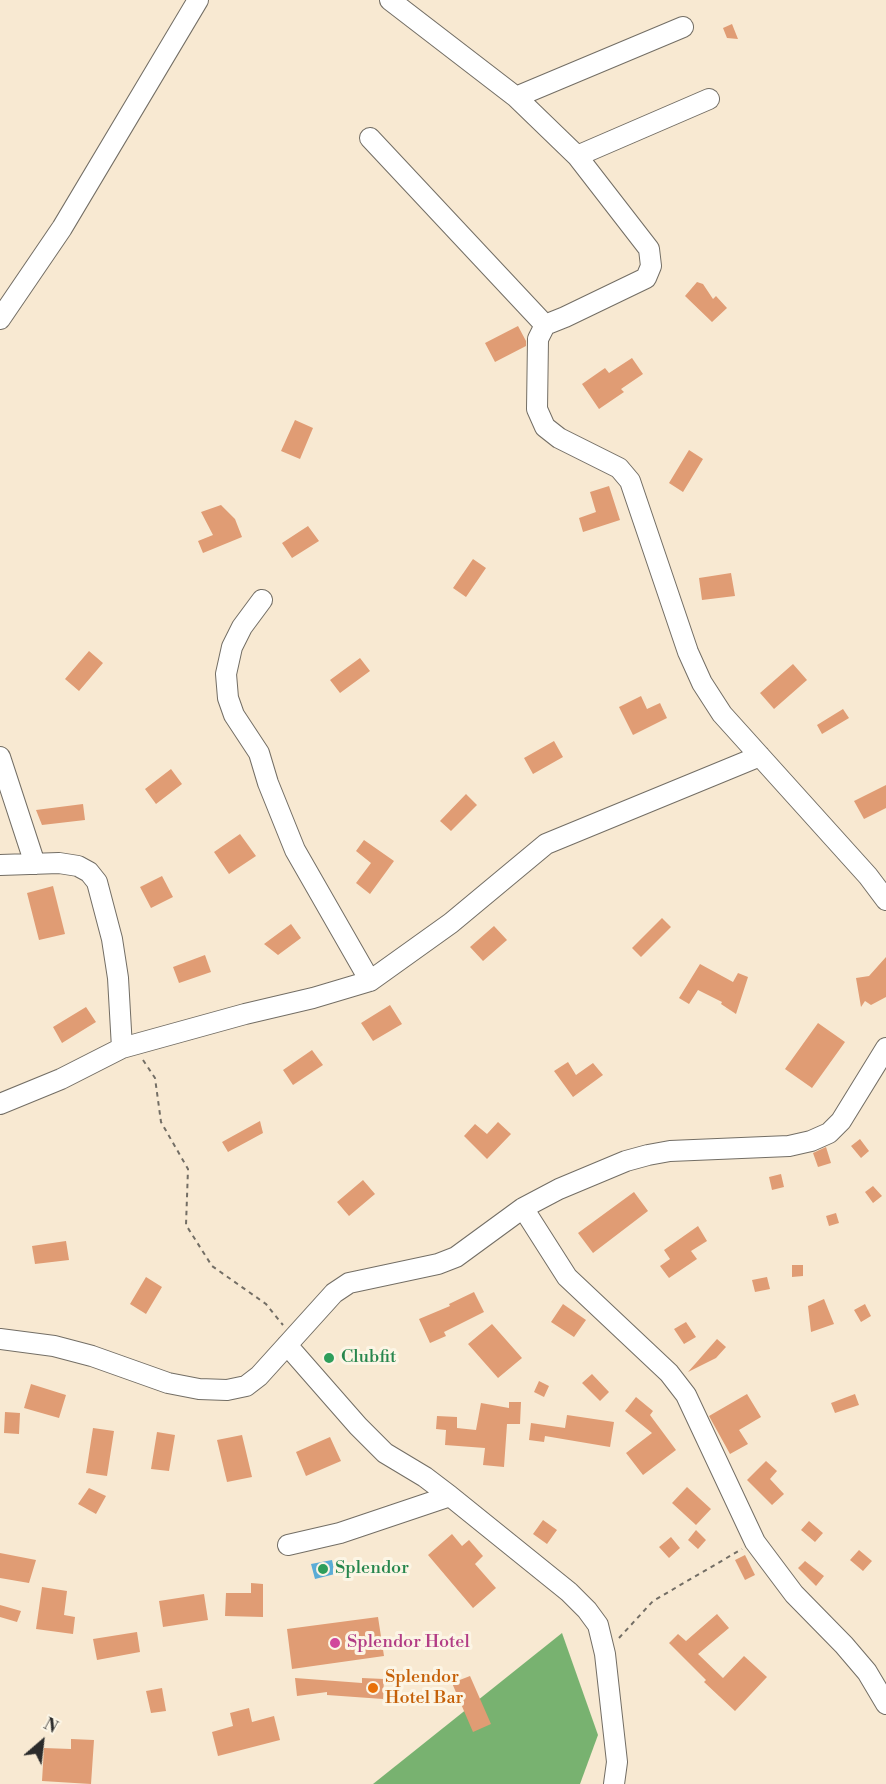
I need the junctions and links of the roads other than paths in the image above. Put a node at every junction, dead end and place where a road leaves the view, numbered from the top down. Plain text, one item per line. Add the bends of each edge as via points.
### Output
1 (198, 0) edge
2 (390, 0) edge
3 (683, 27) dead end
4 (516, 97) junction
5 (709, 99) dead end
6 (370, 138) dead end
7 (578, 156) junction
8 (0, 320) edge
9 (545, 325) junction
10 (262, 600) dead end
11 (760, 756) junction
12 (0, 757) edge
13 (35, 864) junction
14 (0, 866) edge
15 (886, 900) edge
16 (370, 981) junction
17 (128, 1046) junction
18 (886, 1048) edge
19 (0, 1104) edge
20 (523, 1208) junction
21 (0, 1339) edge
22 (287, 1345) junction
23 (450, 1496) junction
24 (288, 1545) dead end
25 (886, 1704) edge
26 (614, 1784) edge

1 - 8 street via 62,228
2 - 4 street
3 - 4 street
4 - 7 street
5 - 7 street
6 - 9 street
7 - 9 street via 650,249 651,266 646,278
9 - 11 street via 538,339 537,409 545,427 619,468 630,481 702,683
10 - 16 street via 232,647 226,674 228,698 234,715 259,753 295,850
11 - 15 street
11 - 16 street via 546,844 452,923
12 - 13 street
13 - 14 street
13 - 17 street via 78,866 97,882 112,939
16 - 17 street
17 - 19 street
18 - 20 street via 841,1121 829,1133 811,1141 789,1146 648,1155 569,1185
20 - 22 street via 456,1257 349,1283 334,1293
20 - 25 street via 567,1277 669,1373 686,1395 755,1542 794,1594 867,1672
21 - 22 street via 54,1346 168,1383 227,1390 246,1386
22 - 23 street via 384,1453
23 - 24 street via 340,1533
23 - 26 street via 570,1592 598,1625 605,1653 617,1762

